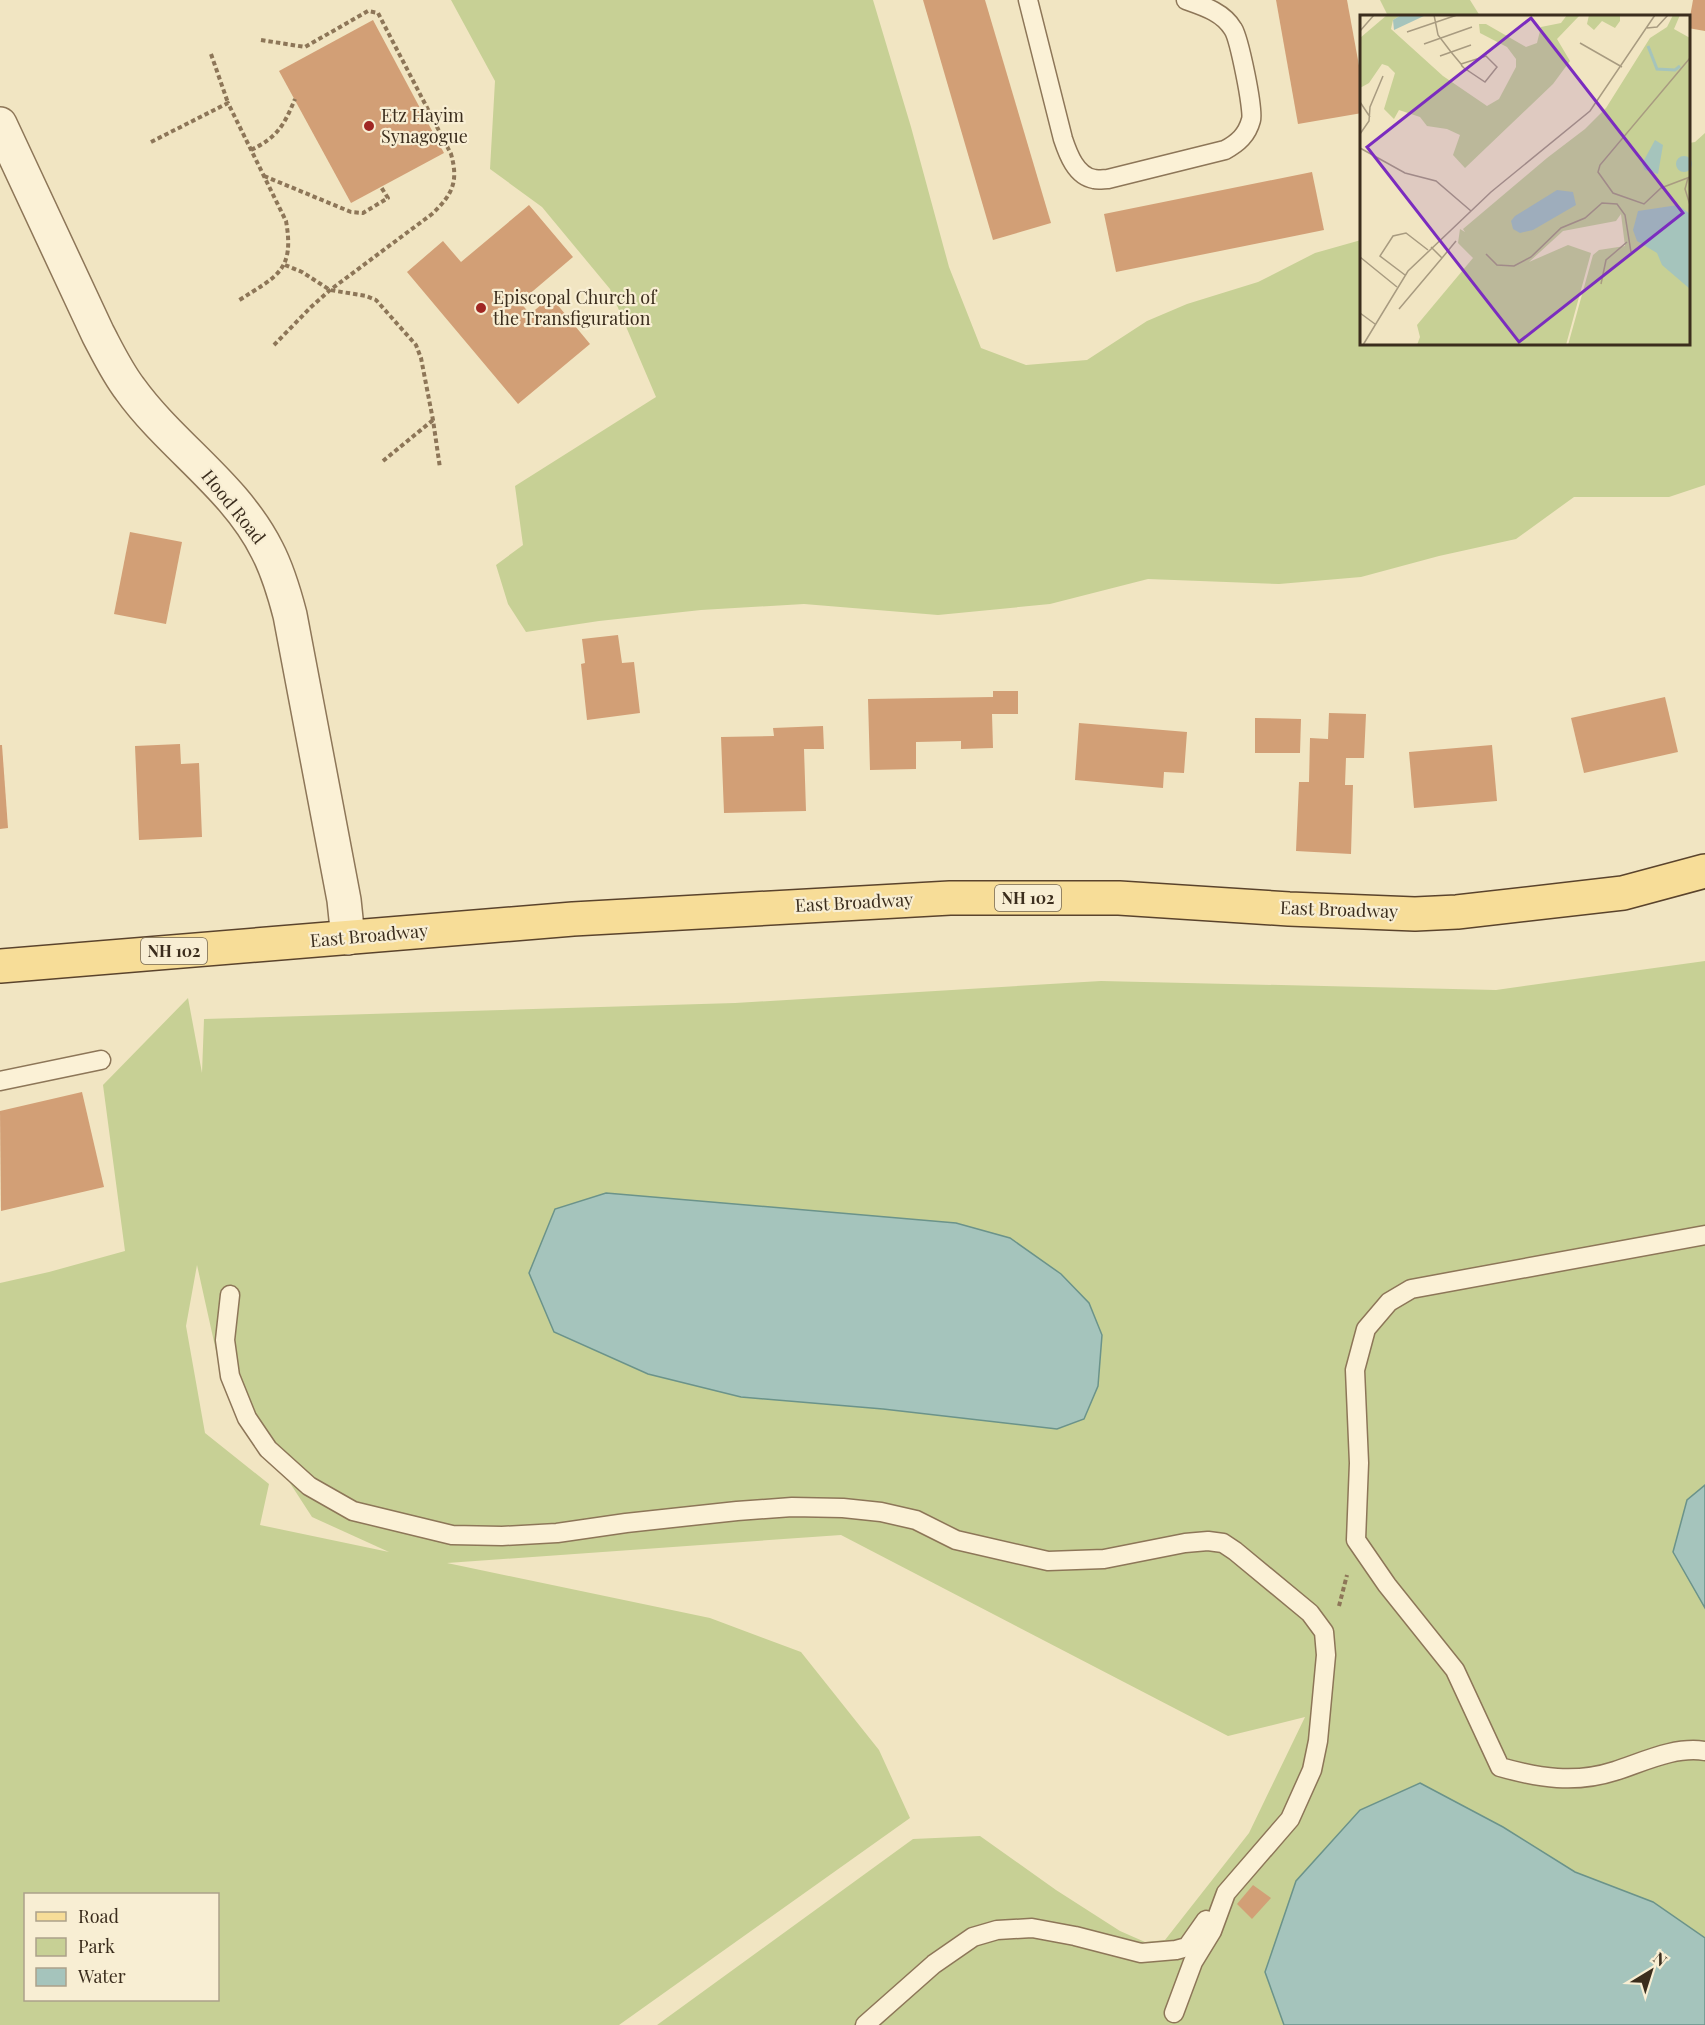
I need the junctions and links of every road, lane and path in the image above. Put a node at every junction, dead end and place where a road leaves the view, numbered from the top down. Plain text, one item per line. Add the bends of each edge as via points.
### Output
1 (1028, 0) edge
2 (1186, 0) edge
3 (261, 40) dead end
4 (211, 54) dead end
5 (295, 99) dead end
6 (228, 103) junction
7 (0, 124) edge
8 (151, 142) dead end
9 (251, 150) junction
10 (263, 175) junction
11 (381, 187) dead end
12 (285, 265) junction
13 (330, 290) junction
14 (238, 301) dead end
15 (274, 345) dead end
16 (433, 420) junction
17 (383, 461) dead end
18 (440, 468) dead end
19 (1705, 872) edge
20 (348, 938) junction
21 (0, 966) edge
22 (100, 1060) dead end
23 (0, 1081) edge
24 (1705, 1235) edge
25 (230, 1295) dead end
26 (1356, 1540) junction
27 (1326, 1655) junction
28 (1705, 1750) edge
29 (1226, 1893) junction
30 (1174, 2013) dead end
31 (865, 2025) edge

1 - 2 lane via 1069,158 1092,180 1225,150 1239,142 1247,130 1252,117 1233,29 1222,16
3 - 13 path via 306,47 368,11 378,13 455,168 447,199 432,214
4 - 6 path
5 - 9 path via 277,134
6 - 8 path
6 - 9 path
7 - 20 street, Hood Road via 98,334 130,390 235,502 276,570 290,615
9 - 10 path
10 - 11 path via 351,212 363,213 388,198
10 - 12 path via 286,221 289,250
12 - 13 path
12 - 14 path
13 - 15 path
13 - 16 path via 376,300 416,345
16 - 17 path
16 - 18 path
19 - 20 main road, East Broadway / NH 102 via 1623,893 1457,912 1289,909 1119,898 950,898 573,919
20 - 21 main road, East Broadway / NH 102
22 - 23 lane
24 - 26 lane via 1411,1289 1389,1302 1366,1329 1355,1370 1359,1463
25 - 27 lane via 225,1341 230,1376 247,1418 268,1449 309,1486 353,1511 452,1535 502,1536 792,1507 843,1508 916,1520 956,1540 1048,1561 1104,1559 1208,1541 1222,1543 1310,1613 1324,1632
26 - 27 path
26 - 28 lane via 1455,1670 1500,1767 1534,1777 1572,1779 1612,1772 1647,1759
27 - 29 lane via 1318,1741 1302,1796 1290,1819
29 - 30 lane
29 - 31 lane via 1187,1947 1176,1950 1141,1953 1032,1928 997,1930 974,1937 934,1964

